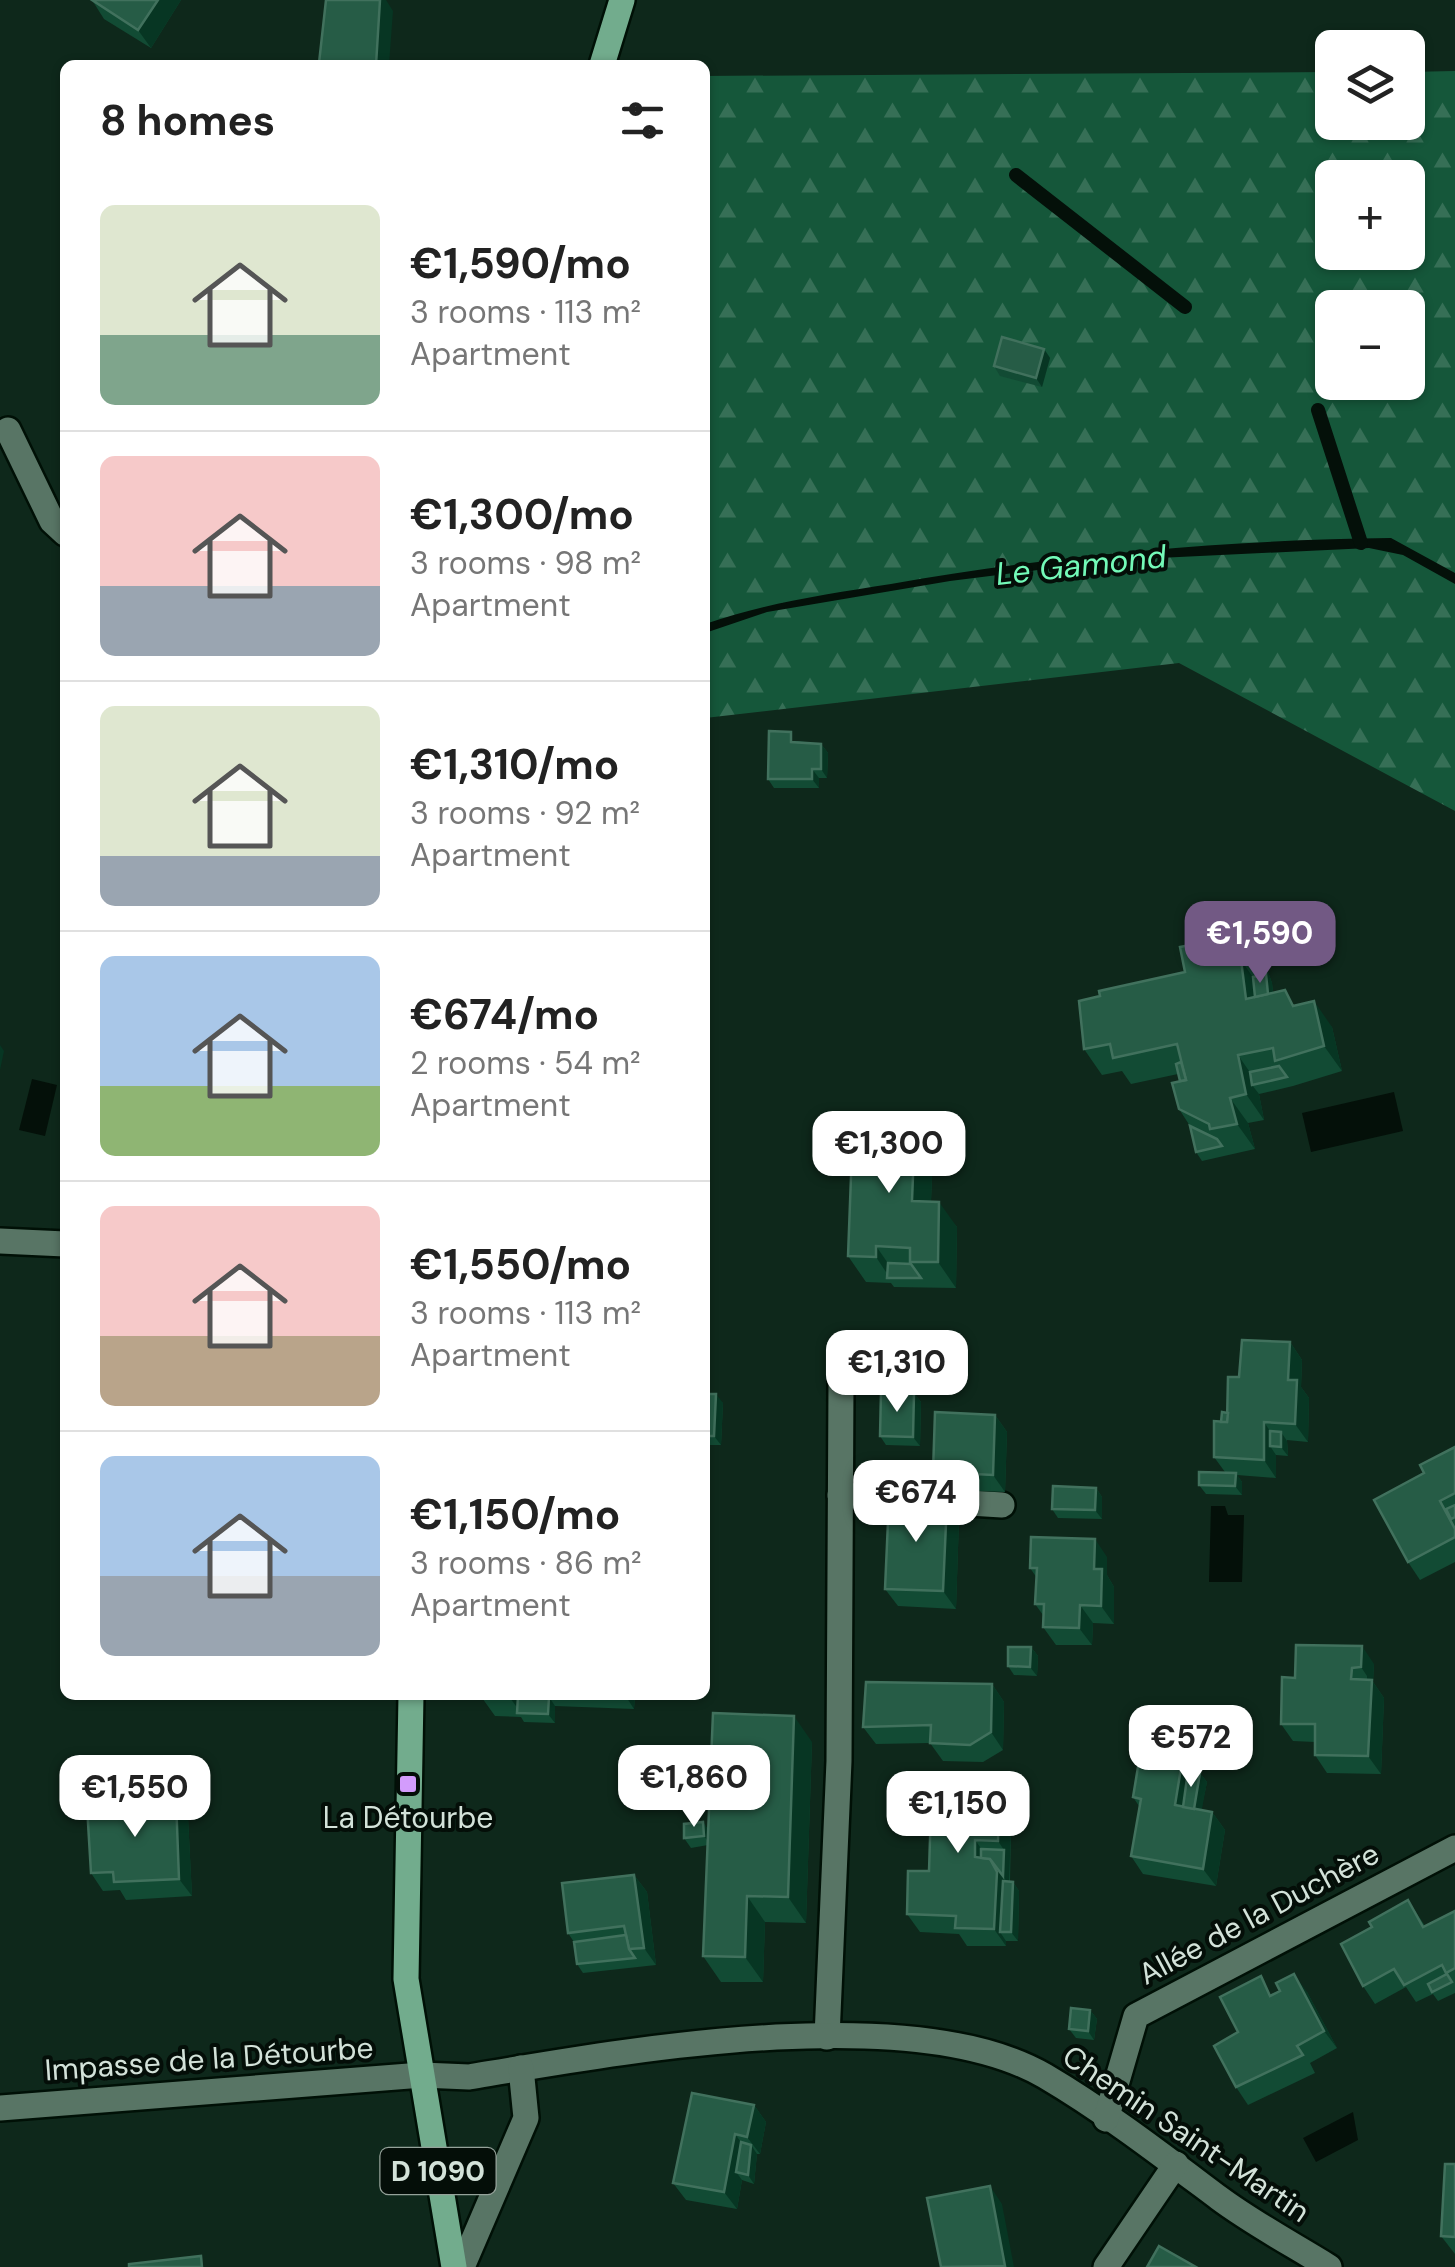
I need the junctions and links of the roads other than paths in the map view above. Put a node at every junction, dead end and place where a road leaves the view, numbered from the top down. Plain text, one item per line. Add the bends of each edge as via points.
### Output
1 (622, 0) edge
2 (604, 60) edge
3 (8, 430) dead end
4 (60, 528) edge
5 (0, 1241) edge
6 (60, 1244) edge
7 (840, 1384) dead end
8 (840, 1495) junction
9 (1002, 1505) dead end
10 (411, 1700) edge
11 (1455, 1848) edge
12 (828, 2037) junction
13 (521, 2068) junction
14 (422, 2075) junction
15 (0, 2108) edge
16 (1106, 2119) junction
17 (1176, 2164) junction
18 (458, 2267) edge
19 (1106, 2267) edge
20 (1329, 2267) edge

1 - 2 main road
3 - 4 street
5 - 6 street
7 - 8 street
8 - 9 street
8 - 12 street
10 - 14 main road, D 1090 via 404,1944
11 - 16 street, Allée de la Duchère via 1136,2016
12 - 13 street, Chemin Saint-Martin via 756,2038
12 - 16 street, Chemin Saint-Martin via 887,2036 981,2052 1043,2075
13 - 14 street, Chemin Saint-Martin
13 - 18 street via 526,2118
14 - 15 street, Impasse de la Détourbe
14 - 18 main road, D 1090
16 - 17 street, Chemin Saint-Martin
17 - 19 street
17 - 20 street, Chemin Saint-Martin

